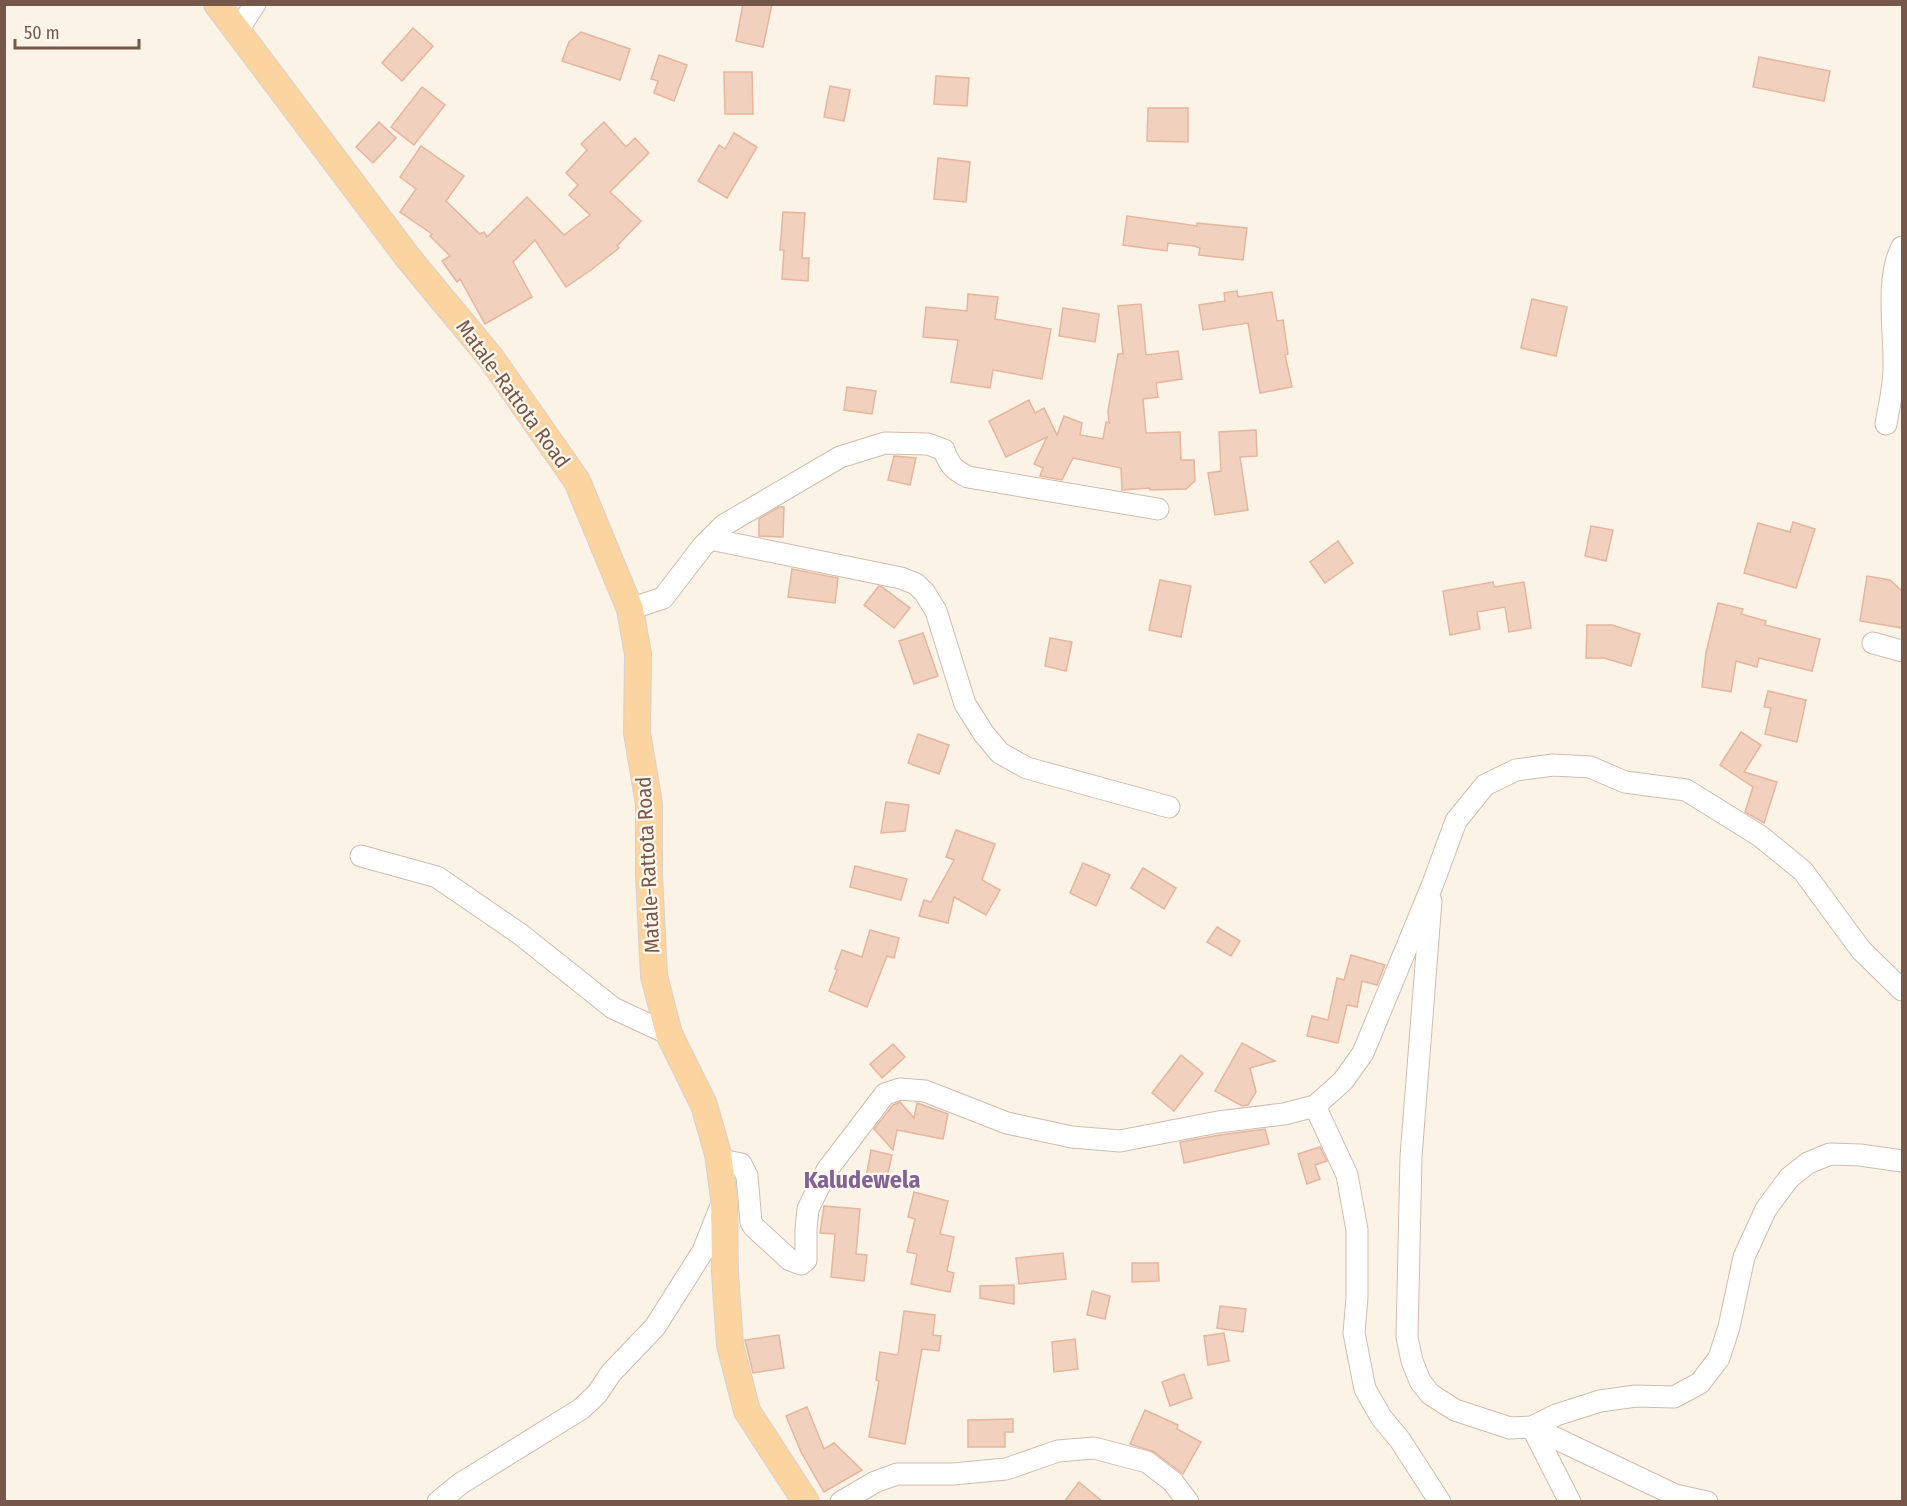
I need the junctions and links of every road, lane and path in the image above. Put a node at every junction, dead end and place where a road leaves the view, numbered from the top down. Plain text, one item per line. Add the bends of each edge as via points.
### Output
1 (218, 4) edge
2 (255, 4) edge
3 (238, 30) junction
4 (1902, 247) edge
5 (1886, 424) dead end
6 (1158, 509) dead end
7 (710, 539) junction
8 (630, 609) junction
9 (1873, 644) dead end
10 (1902, 651) edge
11 (1169, 807) dead end
12 (361, 856) dead end
13 (1432, 886) junction
14 (1902, 990) edge
15 (669, 1034) junction
16 (1314, 1106) junction
17 (1902, 1161) edge
18 (719, 1164) junction
19 (724, 1198) junction
20 (1532, 1427) junction
21 (438, 1502) edge
22 (806, 1502) edge
23 (841, 1502) edge
24 (1188, 1502) edge
25 (1440, 1502) edge
26 (1570, 1502) edge
27 (1707, 1502) edge

1 - 3 main road, Matale-Rattota Road
2 - 3 street
3 - 8 main road, Matale-Rattota Road via 409,259 491,358 578,481
4 - 5 street via 1892,293 1894,369
6 - 7 street via 968,477 948,464 944,450 928,444 885,443 840,457 724,525
7 - 8 street via 663,598
7 - 11 street via 916,584 936,611 965,704 1000,753 1027,768
8 - 15 main road, Matale-Rattota Road via 638,654 637,733 650,804 654,976
9 - 10 street
12 - 15 street via 437,877 520,934 613,1008
13 - 14 street via 1456,821 1485,785 1515,770 1553,765 1590,767 1625,782 1686,790 1760,836 1803,871 1861,950
13 - 16 street via 1363,1053 1343,1081
13 - 20 street via 1411,1157 1407,1337 1420,1381 1430,1394 1455,1410 1510,1428
15 - 18 main road, Matale-Rattota Road via 704,1105
16 - 18 street via 1120,1141 1072,1137 1007,1123 926,1091 900,1089 885,1094 827,1170 808,1209 807,1253 801,1264 790,1260 754,1227 747,1176 741,1164
16 - 25 street via 1347,1175 1356,1230 1354,1333 1365,1389
17 - 20 street via 1830,1154 1808,1163 1789,1178 1766,1209 1744,1257 1730,1328 1719,1358 1700,1383 1674,1396 1600,1401
18 - 19 main road, Matale-Rattota Road
19 - 21 street via 703,1251 655,1327 611,1373 597,1395
19 - 22 main road, Matale-Rattota Road via 730,1345 747,1410
20 - 26 street
20 - 27 street via 1675,1495
23 - 24 street via 897,1474 1006,1469 1058,1451 1095,1448 1148,1462 1173,1482

